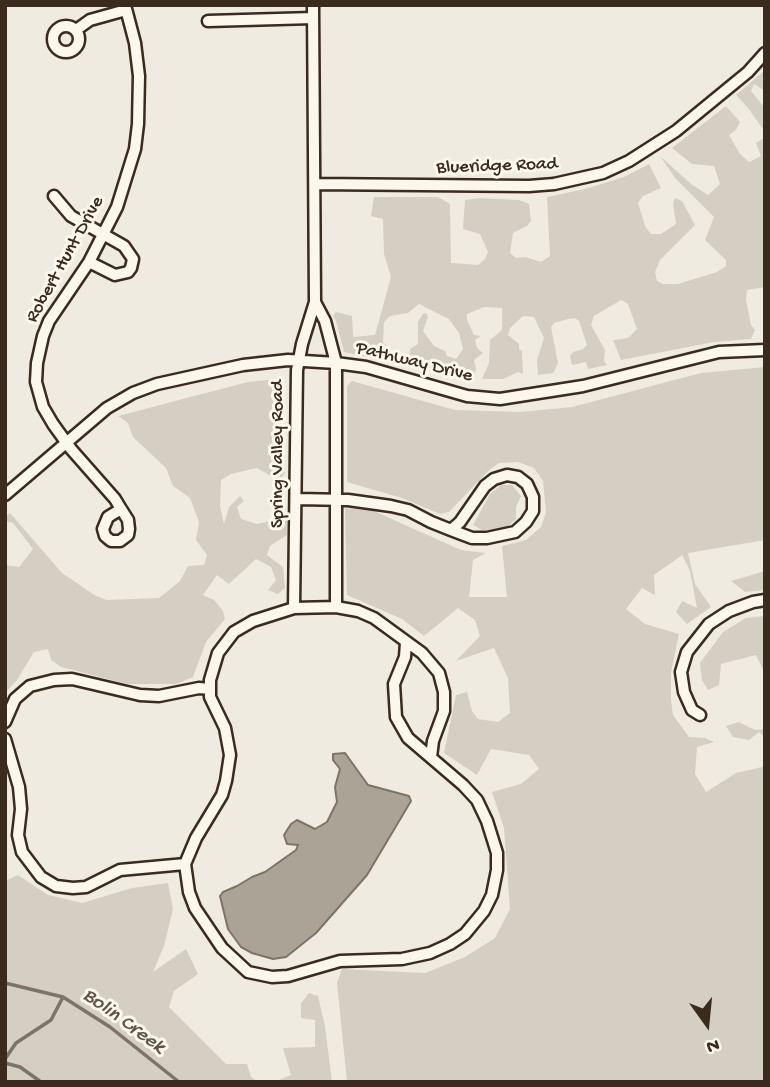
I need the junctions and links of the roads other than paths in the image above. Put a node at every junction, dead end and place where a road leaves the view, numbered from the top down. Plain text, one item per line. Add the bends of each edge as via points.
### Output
1 (313, 5) edge
2 (126, 8) edge
3 (313, 18) junction
4 (208, 20) dead end
5 (76, 30) dead end
6 (765, 53) edge
7 (315, 184) junction
8 (54, 196) dead end
9 (103, 236) junction
10 (89, 262) junction
11 (315, 302) junction
12 (765, 350) edge
13 (299, 361) junction
14 (337, 363) junction
15 (66, 441) junction
16 (5, 495) edge
17 (297, 499) junction
18 (335, 500) junction
19 (121, 509) dead end
20 (451, 530) junction
21 (765, 600) edge
22 (335, 607) junction
23 (294, 608) junction
24 (406, 642) junction
25 (210, 689) junction
26 (700, 715) dead end
27 (5, 722) edge
28 (5, 739) edge
29 (431, 757) junction
30 (184, 864) junction

1 - 3 street, Spring Valley Road
2 - 5 street via 90,20
2 - 9 street, Robert Hunt Drive via 139,76 138,124 128,179
3 - 4 street
3 - 7 street, Spring Valley Road
6 - 7 street, Blueridge Road via 684,125 603,173 529,186
7 - 11 street, Spring Valley Road
8 - 9 street via 71,216
9 - 10 street, Robert Hunt Drive
9 - 10 street via 124,246 131,254 131,268 114,275
10 - 15 street, Robert Hunt Drive via 49,321 37,363 36,382 43,407
11 - 13 street, Spring Valley Road
11 - 14 street, Spring Valley Road
12 - 14 street, Pathway Drive via 719,352 583,386 500,399 467,396
13 - 14 street, Pathway Drive
13 - 15 street, Pathway Drive via 243,365 157,384 107,408
13 - 17 street, Spring Valley Road
14 - 18 street, Spring Valley Road
15 - 16 street, Pathway Drive
15 - 19 street, Robert Hunt Drive
17 - 18 street
17 - 23 street, Spring Valley Road
18 - 20 street via 408,510
18 - 22 street, Spring Valley Road
20 - 20 street via 472,538 515,532 533,511 527,484 507,475 494,479
21 - 26 street via 729,611 709,624 687,652 681,672 684,692 692,710
22 - 23 street
22 - 24 street via 374,618
23 - 25 street via 234,632 213,664
24 - 29 street via 394,684 396,717 408,738
24 - 29 street via 432,662 443,685 444,711
25 - 27 street via 140,695 72,679 54,680 30,686 15,699
25 - 30 street via 225,728 229,767 222,795
28 - 30 street via 19,787 22,852 41,877 56,886 86,887 120,870
29 - 30 street via 477,800 494,838 498,870 492,895 477,922 430,953 340,961 280,977 259,976 233,960 211,935 195,908

